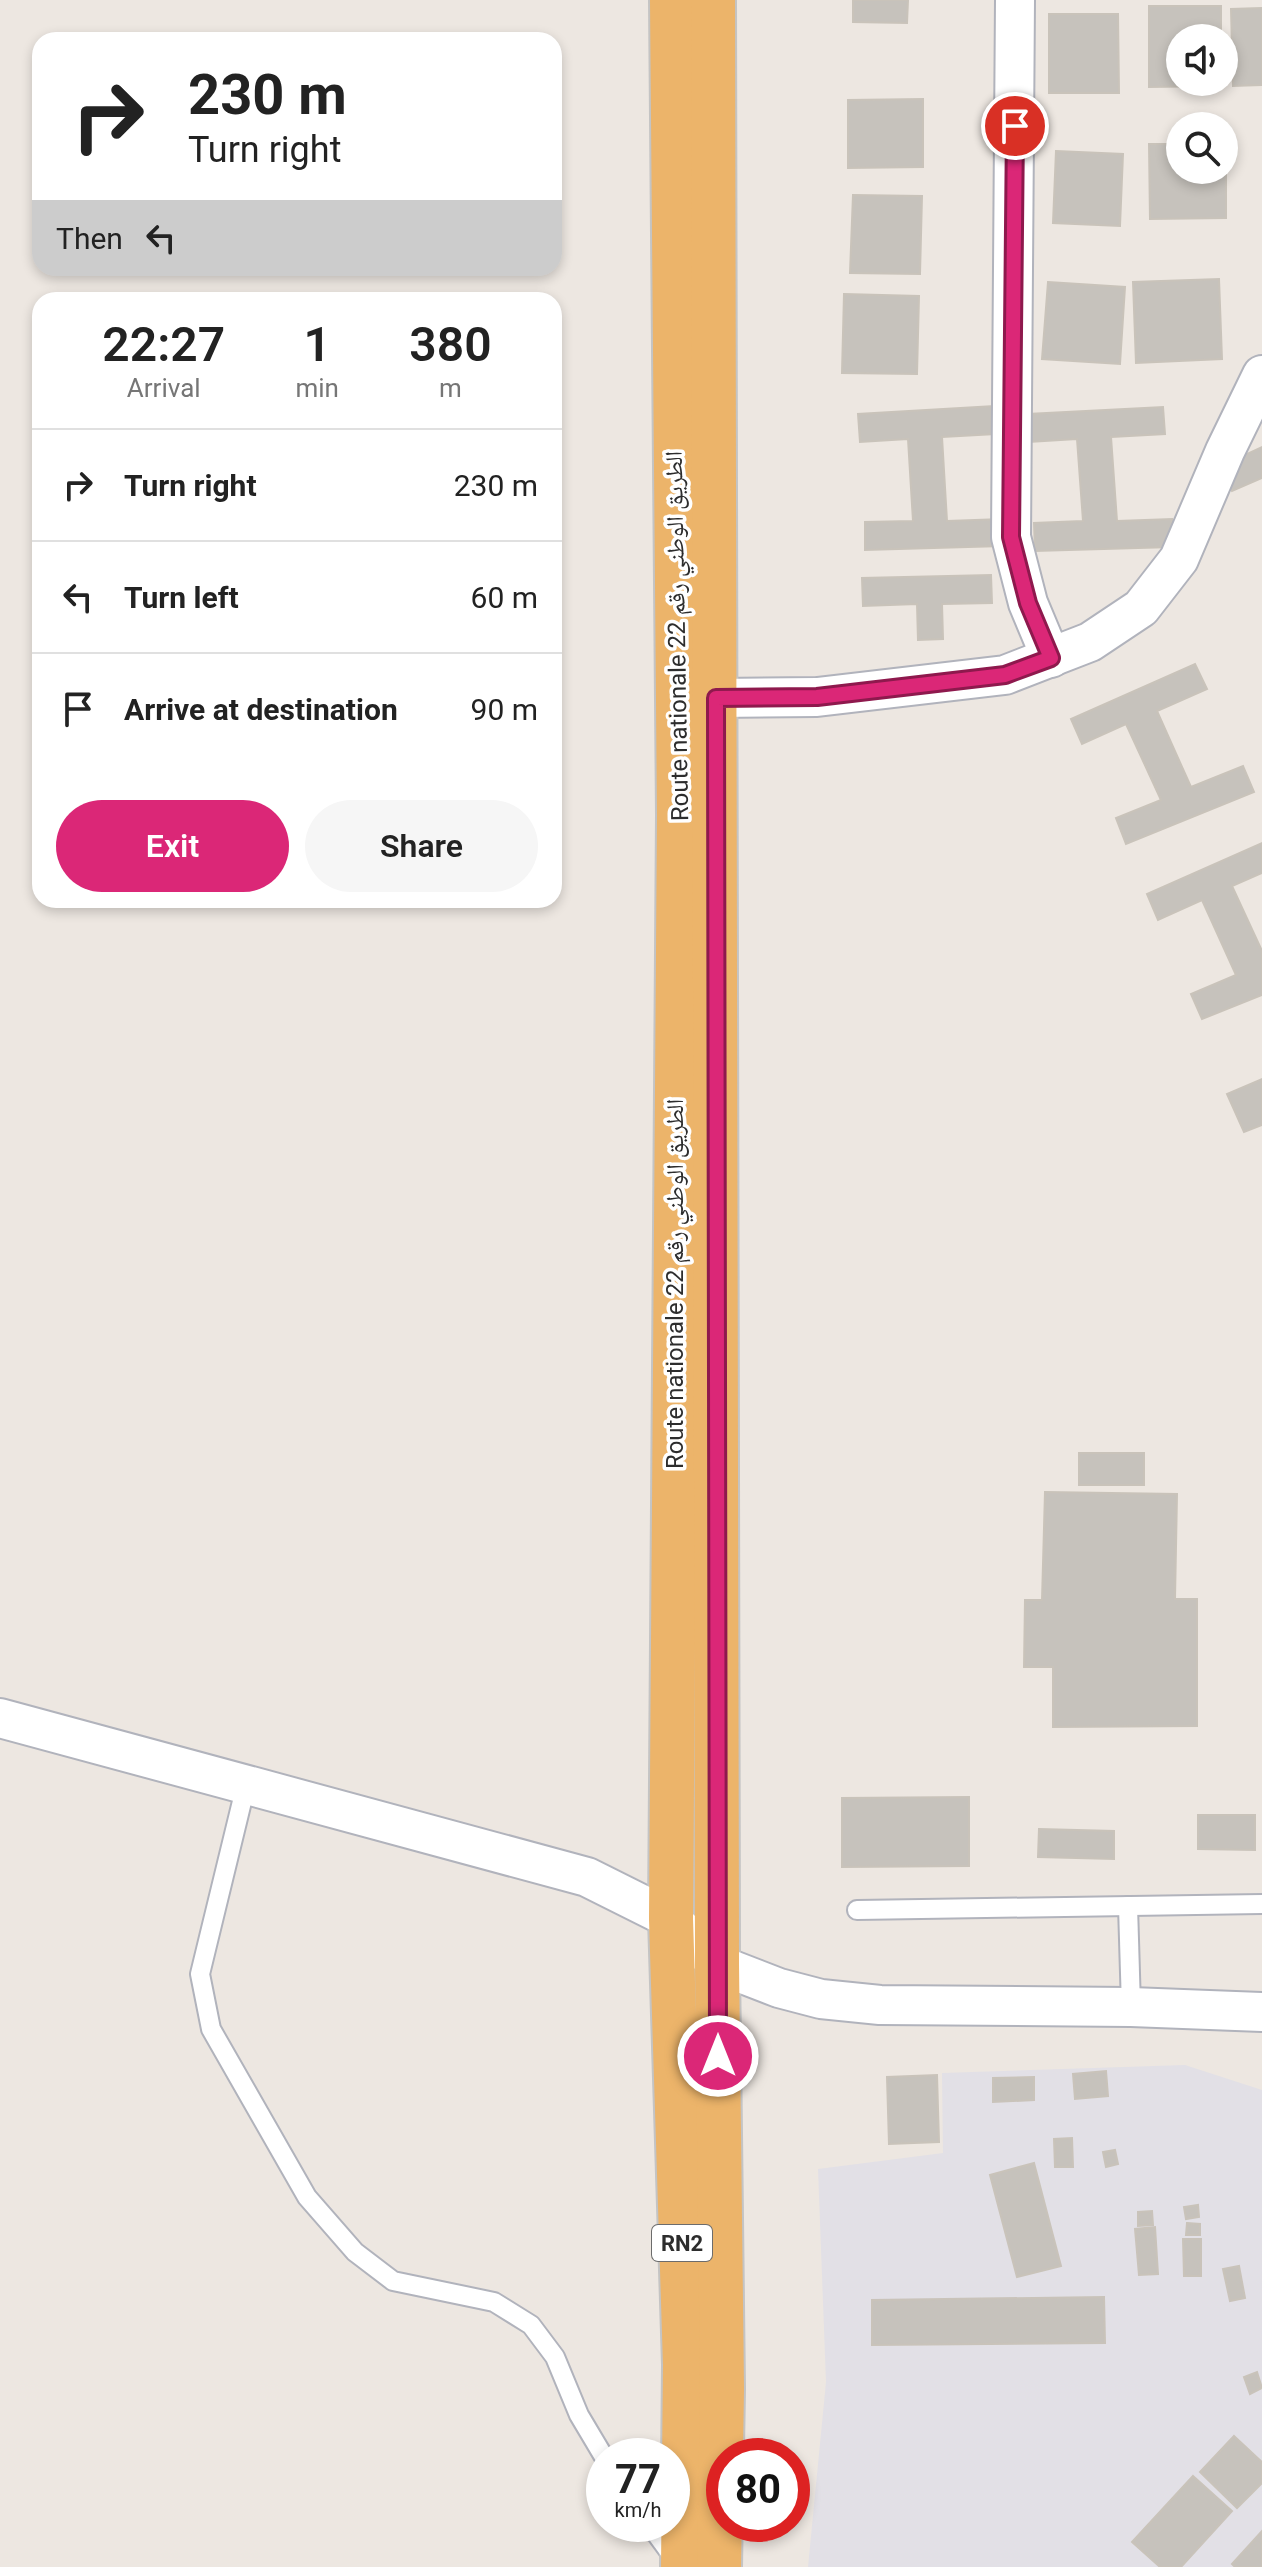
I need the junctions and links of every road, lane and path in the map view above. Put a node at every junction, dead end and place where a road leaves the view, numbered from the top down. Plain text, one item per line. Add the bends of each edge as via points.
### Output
1 (672, 0) edge
2 (713, 0) edge
3 (1015, 0) edge
4 (1262, 375) edge
5 (1051, 658) junction
6 (697, 696) junction
7 (0, 1718) edge
8 (246, 1785) junction
9 (1262, 1904) edge
10 (1128, 1906) junction
11 (857, 1910) dead end
12 (671, 1919) junction
13 (717, 1964) junction
14 (1131, 2007) junction
15 (1262, 2012) edge
16 (593, 2438) edge
17 (663, 2542) edge
18 (682, 2567) edge
19 (719, 2567) edge

1 - 6 highway, Route nationale 22 الطريق الوطني رقم / RN2
2 - 6 highway, Route nationale 22 الطريق الوطني رقم / RN2
3 - 5 street via 1011,537 1028,603
4 - 5 street via 1179,559 1141,608 1090,642
5 - 6 street via 1005,675 817,697
6 - 12 highway, Route nationale 22 الطريق الوطني رقم / RN2 via 679,815
6 - 13 highway, Route nationale 22 الطريق الوطني رقم / RN2
7 - 8 street
8 - 12 street via 587,1877
8 - 16 lane via 200,1974 211,2029 307,2197 355,2252 393,2281 494,2302 531,2325 555,2357
9 - 10 lane
10 - 11 lane
10 - 14 lane
12 - 13 street
12 - 18 highway, Route nationale 22 الطريق الوطني رقم / RN2 via 685,2365
13 - 14 street via 821,1999 880,2005
13 - 19 highway, Route nationale 22 الطريق الوطني رقم / RN2
14 - 15 street
17 - 18 lane

